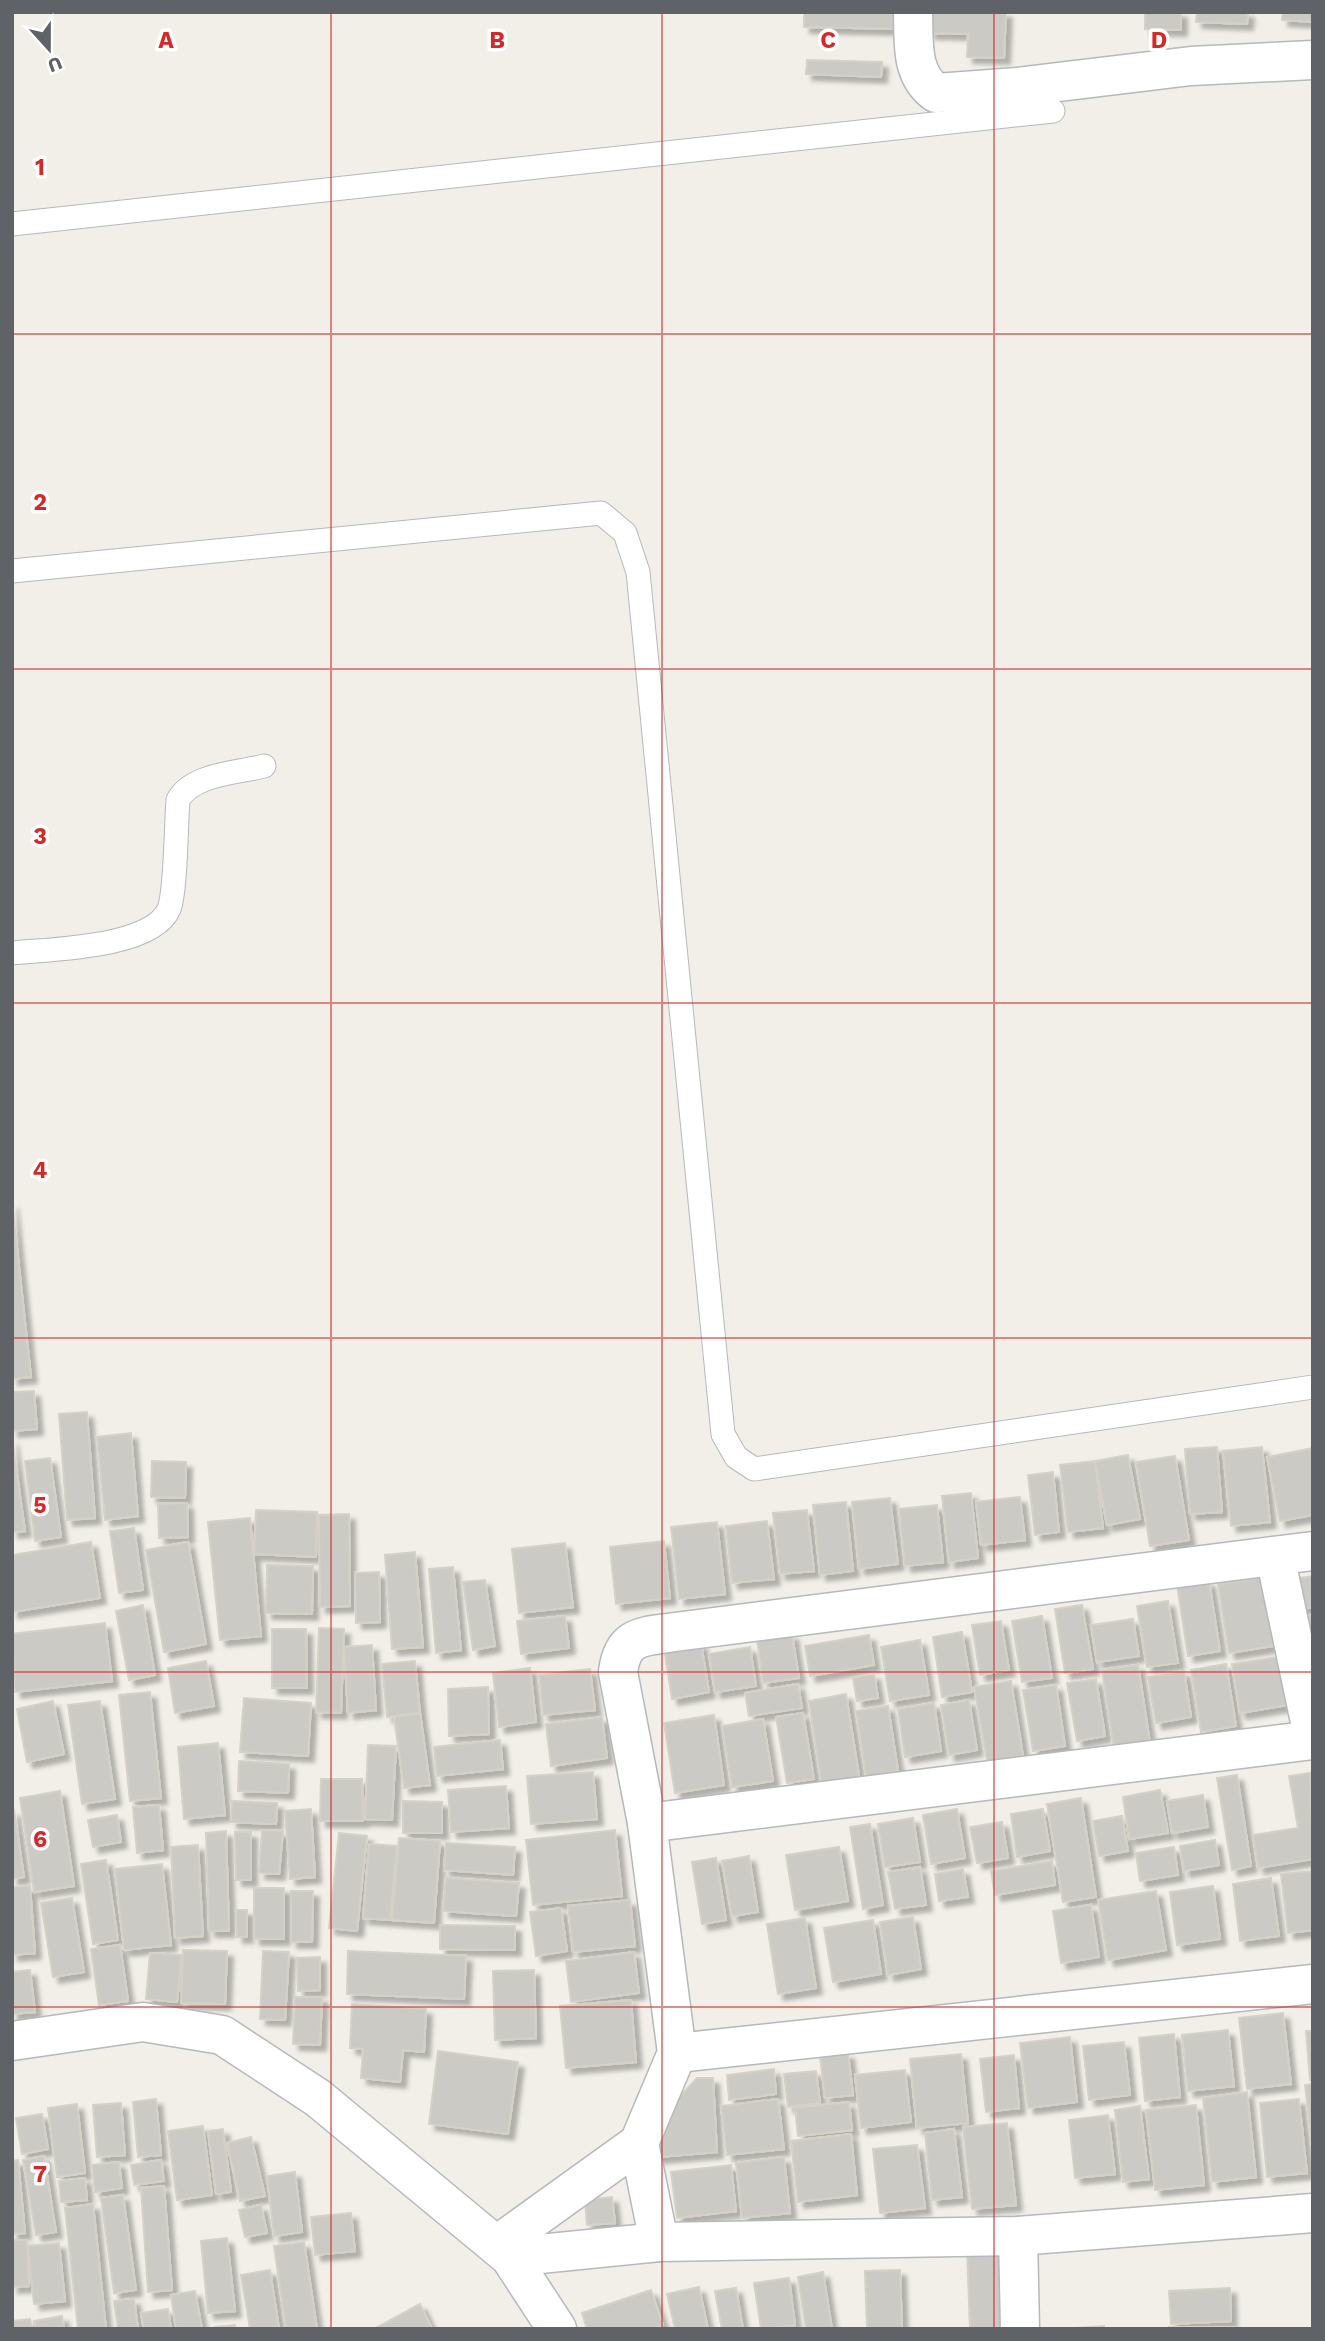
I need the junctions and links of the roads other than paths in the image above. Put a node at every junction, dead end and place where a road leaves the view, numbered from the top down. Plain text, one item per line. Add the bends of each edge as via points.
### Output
1 (913, 12) edge
2 (1313, 60) edge
3 (1053, 111) dead end
4 (12, 225) edge
5 (12, 571) edge
6 (264, 766) dead end
7 (12, 953) edge
8 (1313, 1387) edge
9 (1313, 1551) edge
10 (1275, 1556) junction
11 (1313, 1738) edge
12 (647, 1823) junction
13 (1313, 1984) edge
14 (12, 2041) edge
15 (677, 2053) junction
16 (639, 2143) junction
17 (1313, 2213) edge
18 (1018, 2236) junction
19 (659, 2242) junction
20 (503, 2251) junction
21 (557, 2329) edge
22 (1020, 2329) edge

1 - 2 street via 915,60 923,84 936,93 1191,66
3 - 4 lane
5 - 8 lane via 601,513 625,533 638,572 723,1434 736,1457 754,1469
6 - 7 lane via 200,781 184,790 178,800 170,906 157,926 112,941
9 - 10 street
10 - 11 street
10 - 12 street via 636,1638 621,1652 618,1672
11 - 12 street
12 - 15 street
13 - 15 street
14 - 20 street via 143,2022 222,2035 318,2098
15 - 16 street
16 - 19 street
16 - 20 street
17 - 18 street
18 - 19 street
18 - 22 street
19 - 20 street
20 - 21 street

